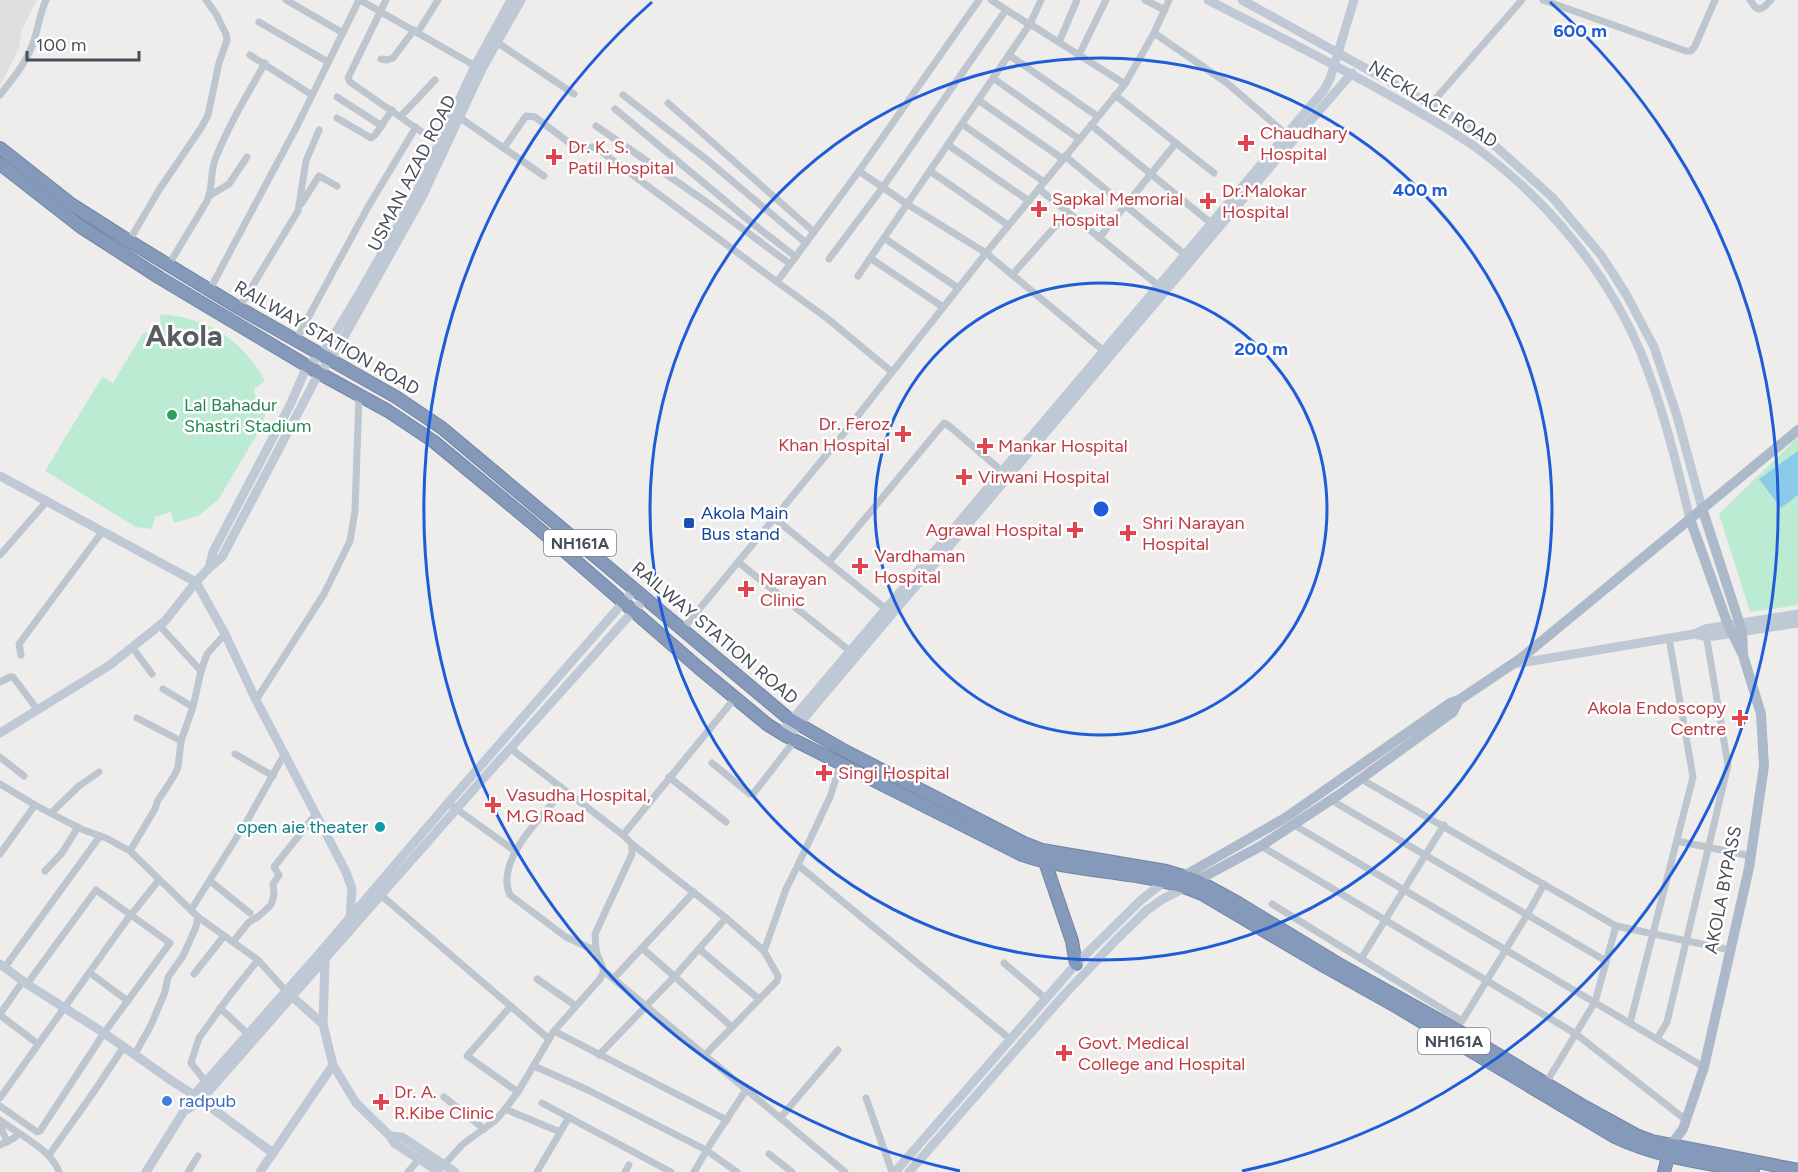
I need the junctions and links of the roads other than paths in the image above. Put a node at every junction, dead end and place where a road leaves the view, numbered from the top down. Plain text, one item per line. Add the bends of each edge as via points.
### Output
1 (46, 0) edge
2 (206, 0) edge
3 (286, 0) edge
4 (359, 0) edge
5 (385, 0) edge
6 (438, 0) edge
7 (511, 0) edge
8 (521, 0) edge
9 (979, 0) edge
10 (991, 0) edge
11 (1041, 0) edge
12 (1077, 0) edge
13 (1106, 0) edge
14 (1145, 0) edge
15 (1169, 0) edge
16 (1208, 0) edge
17 (1242, 0) edge
18 (1354, 0) edge
19 (1521, 0) edge
20 (1543, 0) edge
21 (1715, 0) edge
22 (1750, 0) edge
23 (1771, 0) edge
24 (1006, 10) junction
25 (1165, 10) junction
26 (380, 11) junction
27 (259, 22) dead end
28 (1030, 25) junction
29 (416, 31) junction
30 (343, 33) junction
31 (1154, 33) junction
32 (493, 40) junction
33 (1059, 42) junction
34 (1338, 52) junction
35 (250, 55) dead end
36 (1009, 55) junction
37 (1079, 55) junction
38 (381, 59) dead end
39 (328, 62) junction
40 (265, 63) junction
41 (1334, 64) junction
42 (479, 68) junction
43 (1352, 73) junction
44 (993, 78) junction
45 (435, 80) dead end
46 (1125, 84) junction
47 (574, 93) dead end
48 (0, 95) edge
49 (312, 95) junction
50 (623, 95) dead end
51 (1115, 95) junction
52 (337, 97) dead end
53 (978, 100) junction
54 (668, 103) dead end
55 (1431, 104) junction
56 (392, 110) junction
57 (615, 110) dead end
58 (1444, 111) junction
59 (1097, 116) junction
60 (401, 117) junction
61 (459, 117) junction
62 (337, 118) dead end
63 (1437, 122) junction
64 (962, 124) junction
65 (1090, 125) junction
66 (382, 126) junction
67 (596, 126) dead end
68 (416, 127) junction
69 (319, 130) dead end
70 (1287, 135) junction
71 (1079, 139) junction
72 (1176, 143) junction
73 (439, 144) junction
74 (948, 145) junction
75 (0, 148) edge
76 (504, 148) junction
77 (247, 156) dead end
78 (1064, 158) junction
79 (0, 164) edge
80 (859, 171) junction
81 (930, 171) junction
82 (1214, 173) dead end
83 (1150, 174) junction
84 (544, 176) dead end
85 (1535, 181) junction
86 (1044, 182) junction
87 (337, 186) dead end
88 (883, 187) junction
89 (1039, 189) junction
90 (1528, 190) junction
91 (209, 196) junction
92 (1029, 201) junction
93 (907, 204) junction
94 (1124, 205) junction
95 (300, 206) junction
96 (1068, 212) junction
97 (1212, 224) junction
98 (1008, 225) junction
99 (814, 232) junction
100 (884, 238) junction
101 (1099, 238) junction
102 (129, 241) junction
103 (806, 243) junction
104 (986, 253) junction
105 (796, 257) junction
106 (1189, 257) junction
107 (870, 258) junction
108 (830, 259) dead end
109 (790, 264) junction
110 (168, 266) junction
111 (1012, 275) junction
112 (858, 276) dead end
113 (777, 282) junction
114 (1159, 286) junction
115 (958, 288) junction
116 (209, 291) junction
117 (943, 307) junction
118 (239, 308) junction
119 (296, 340) junction
120 (1104, 351) junction
121 (326, 357) junction
122 (307, 366) junction
123 (892, 372) junction
124 (319, 373) junction
125 (359, 395) junction
126 (1798, 430) edge
127 (269, 457) junction
128 (1003, 472) junction
129 (0, 476) edge
130 (47, 501) junction
131 (1702, 508) junction
132 (774, 518) junction
133 (1689, 519) junction
134 (102, 532) junction
135 (0, 555) edge
136 (738, 562) junction
137 (829, 562) junction
138 (196, 582) junction
139 (640, 594) junction
140 (628, 607) junction
141 (886, 609) junction
142 (1798, 614) edge
143 (1798, 623) edge
144 (159, 625) junction
145 (1735, 628) junction
146 (682, 630) junction
147 (1706, 633) junction
148 (225, 634) junction
149 (1669, 638) junction
150 (132, 647) junction
151 (850, 651) junction
152 (21, 655) dead end
153 (1513, 664) junction
154 (201, 671) junction
155 (152, 674) dead end
156 (0, 682) edge
157 (163, 689) dead end
158 (735, 698) junction
159 (256, 700) junction
160 (1460, 700) junction
161 (193, 707) junction
162 (37, 709) junction
163 (137, 718) dead end
164 (795, 722) junction
165 (0, 733) edge
166 (788, 737) junction
167 (181, 741) junction
168 (510, 748) junction
169 (285, 753) junction
170 (235, 754) dead end
171 (0, 757) edge
172 (711, 764) dead end
173 (841, 764) junction
174 (99, 772) dead end
175 (24, 776) dead end
176 (273, 776) junction
177 (669, 777) junction
178 (1361, 778) junction
179 (0, 784) edge
180 (564, 790) junction
181 (1331, 800) junction
182 (448, 803) junction
183 (35, 805) junction
184 (456, 810) junction
185 (51, 813) junction
186 (316, 814) junction
187 (726, 822) dead end
188 (1294, 825) junction
189 (1444, 825) junction
190 (78, 827) junction
191 (623, 835) junction
192 (100, 836) junction
193 (1677, 841) junction
194 (632, 843) junction
195 (1261, 846) junction
196 (1709, 847) junction
197 (130, 851) junction
198 (515, 851) junction
199 (0, 854) edge
200 (1043, 856) junction
201 (1424, 856) junction
202 (1751, 856) junction
203 (798, 865) junction
204 (45, 871) dead end
205 (159, 880) junction
206 (210, 881) junction
207 (1165, 881) junction
208 (1189, 881) junction
209 (1544, 884) junction
210 (352, 889) junction
211 (1404, 889) junction
212 (694, 892) junction
213 (372, 893) junction
214 (382, 896) junction
215 (1272, 904) dead end
216 (191, 910) junction
217 (250, 913) dead end
218 (1527, 915) junction
219 (131, 916) junction
220 (198, 917) junction
221 (726, 918) junction
222 (350, 919) junction
223 (1385, 919) junction
224 (1616, 926) junction
225 (350, 932) junction
226 (1654, 934) junction
227 (224, 936) junction
228 (1688, 941) junction
229 (233, 942) junction
230 (642, 948) junction
231 (699, 949) junction
232 (1505, 949) junction
233 (1730, 950) junction
234 (596, 951) junction
235 (764, 951) junction
236 (1361, 959) junction
237 (258, 960) junction
238 (324, 961) junction
239 (1606, 961) junction
240 (1004, 963) dead end
241 (1076, 964) junction
242 (3, 966) edge
243 (604, 971) junction
244 (90, 973) junction
245 (194, 974) dead end
246 (675, 976) junction
247 (614, 978) junction
248 (537, 979) dead end
249 (1486, 980) junction
250 (25, 983) junction
251 (290, 994) junction
252 (1045, 998) junction
253 (759, 999) junction
254 (128, 1001) junction
255 (1595, 1002) junction
256 (645, 1005) junction
257 (510, 1006) junction
258 (576, 1006) junction
259 (65, 1008) junction
260 (220, 1008) junction
261 (0, 1015) edge
262 (1630, 1023) junction
263 (323, 1024) junction
264 (732, 1027) junction
265 (554, 1031) junction
266 (104, 1033) junction
267 (248, 1034) junction
268 (1576, 1034) junction
269 (549, 1039) junction
270 (1010, 1039) junction
271 (1657, 1039) junction
272 (38, 1044) junction
273 (123, 1048) junction
274 (838, 1050) dead end
275 (135, 1054) junction
276 (599, 1055) junction
277 (705, 1055) junction
278 (333, 1065) junction
279 (534, 1066) junction
280 (1704, 1067) junction
281 (206, 1081) junction
282 (1545, 1083) junction
283 (746, 1090) junction
284 (518, 1092) junction
285 (198, 1097) junction
286 (444, 1097) dead end
287 (0, 1098) edge
288 (866, 1098) dead end
289 (542, 1103) dead end
290 (0, 1106) edge
291 (505, 1109) junction
292 (569, 1117) junction
293 (780, 1118) junction
294 (0, 1120) edge
295 (727, 1120) junction
296 (1685, 1124) junction
297 (0, 1125) edge
298 (484, 1129) junction
299 (560, 1132) junction
300 (18, 1134) junction
301 (390, 1136) junction
302 (3, 1144) edge
303 (706, 1150) junction
304 (1670, 1150) junction
305 (273, 1153) junction
306 (769, 1154) dead end
307 (49, 1155) junction
308 (198, 1156) dead end
309 (1683, 1159) edge
310 (419, 1160) junction
311 (629, 1165) dead end
312 (440, 1169) edge
313 (1798, 1170) edge
314 (59, 1172) edge
315 (146, 1172) edge
316 (188, 1172) edge
317 (260, 1172) edge
318 (408, 1172) edge
319 (455, 1172) edge
320 (537, 1172) edge
321 (625, 1172) edge
322 (671, 1172) edge
323 (694, 1172) edge
324 (737, 1172) edge
325 (792, 1172) edge
326 (845, 1172) edge
327 (893, 1172) edge
328 (909, 1172) edge
329 (1664, 1172) edge
330 (1753, 1172) edge

1 - 48 street via 32,48
2 - 102 street via 227,40 208,115
3 - 30 street
4 - 26 street
4 - 30 street
5 - 26 street
6 - 29 street
7 - 32 main road, USMAN AZAD ROAD
8 - 32 main road, USMAN AZAD ROAD
9 - 80 street
10 - 24 street
11 - 28 street
12 - 33 street
13 - 37 street
14 - 25 street
15 - 25 street
16 - 41 main road, NECKLACE ROAD
17 - 34 main road
18 - 34 main road
19 - 55 street
20 - 21 street via 1691,51
22 - 23 street via 1759,9
24 - 28 street
24 - 88 street
25 - 31 street
26 - 29 street
26 - 56 street via 348,78
27 - 39 street
28 - 33 street
28 - 36 street
29 - 38 street via 393,58
29 - 42 street
30 - 39 street
31 - 46 street
31 - 70 street via 1227,83
32 - 42 main road, USMAN AZAD ROAD
32 - 47 street
33 - 37 street
34 - 41 main road
34 - 55 main road
35 - 40 street
36 - 44 street
36 - 59 street
37 - 46 street
39 - 49 street
40 - 49 street
40 - 91 street via 219,151
41 - 43 main road, NECKLACE ROAD
41 - 70 main road via 1324,90
42 - 61 main road, USMAN AZAD ROAD
42 - 73 main road, USMAN AZAD ROAD
43 - 63 main road, NECKLACE ROAD
43 - 106 main road
44 - 53 street
44 - 71 street
45 - 60 street
46 - 51 street
49 - 116 street
50 - 103 street
51 - 59 street
51 - 72 street
52 - 66 street
53 - 64 street
53 - 78 street
54 - 99 street
55 - 58 main road
56 - 60 street
56 - 66 street
57 - 105 street
58 - 63 main road
58 - 85 main road via 1494,145
59 - 65 street
60 - 68 street
61 - 76 street
61 - 121 main road, USMAN AZAD ROAD via 422,197
62 - 66 street via 371,138
63 - 90 main road, NECKLACE ROAD
64 - 74 street
64 - 86 street
65 - 71 street
65 - 83 street
67 - 109 street
68 - 73 street
68 - 119 street
69 - 95 street via 306,161
70 - 97 main road
71 - 78 street
72 - 82 street
72 - 83 street
73 - 121 main road, USMAN AZAD ROAD via 415,196
74 - 81 street
74 - 92 street
75 - 102 highway, RAILWAY STATION ROAD / NH161A via 71,204
76 - 84 street
76 - 113 street via 526,116 535,117 579,150 586,152 594,147
77 - 91 street via 229,184
78 - 86 street
78 - 94 street
79 - 122 highway, RAILWAY STATION ROAD / NH161A via 81,227
80 - 88 street
80 - 99 street
81 - 93 street
81 - 98 street
83 - 94 street
83 - 97 street
85 - 90 main road
85 - 131 main road via 1601,255 1654,347
86 - 89 street
87 - 95 street via 319,176
88 - 93 street
88 - 108 street
89 - 92 street
89 - 96 street
90 - 133 main road, NECKLACE ROAD via 1595,269 1622,314 1655,387
91 - 110 street
92 - 98 street
93 - 100 street
93 - 104 street
94 - 101 street
94 - 106 street
95 - 118 street
96 - 101 street
96 - 111 street
97 - 106 main road
98 - 104 street
99 - 103 street
100 - 107 street
100 - 115 street
101 - 114 street
102 - 110 highway, RAILWAY STATION ROAD / NH161A
103 - 105 street
104 - 111 street
104 - 115 street
105 - 109 street
106 - 114 main road
106 - 164 main road
107 - 112 street
107 - 117 street
109 - 113 street
110 - 116 highway, RAILWAY STATION ROAD / NH161A
111 - 120 street
113 - 123 street
114 - 120 main road
115 - 117 street
116 - 118 highway, RAILWAY STATION ROAD / NH161A
117 - 123 street
118 - 119 highway, RAILWAY STATION ROAD / NH161A
119 - 121 highway, RAILWAY STATION ROAD / NH161A
120 - 128 main road
121 - 122 main road
121 - 124 main road
121 - 139 highway, RAILWAY STATION ROAD / NH161A via 442,428
122 - 124 highway, RAILWAY STATION ROAD / NH161A
122 - 127 main road
123 - 132 street
124 - 125 highway, RAILWAY STATION ROAD / NH161A
124 - 127 main road
125 - 140 highway, RAILWAY STATION ROAD / NH161A via 433,441
125 - 159 street via 356,511 350,541 324,594
126 - 131 main road
127 - 138 main road via 222,557
128 - 137 street via 944,423
128 - 141 main road
129 - 130 main road
130 - 134 main road
130 - 135 street
131 - 133 main road
131 - 145 main road, AKOLA BYPASS
132 - 136 street
132 - 137 street
133 - 145 main road, AKOLA BYPASS
133 - 153 main road
134 - 138 main road
134 - 152 street via 19,644
136 - 146 street
136 - 151 street
137 - 141 street
138 - 144 main road
138 - 148 main road
139 - 140 main road
139 - 146 highway, RAILWAY STATION ROAD / NH161A
140 - 158 highway, RAILWAY STATION ROAD / NH161A
140 - 168 main road
140 - 182 main road
141 - 151 main road
142 - 145 main road
143 - 145 main road
144 - 150 main road
144 - 154 street
145 - 147 main road
145 - 202 main road, AKOLA BYPASS via 1761,714 1764,766
146 - 164 highway, RAILWAY STATION ROAD / NH161A
147 - 149 main road
147 - 196 street via 1728,765
148 - 154 street via 207,654
148 - 159 main road
149 - 153 main road
149 - 193 street via 1693,777
150 - 155 street
150 - 162 main road via 110,666
151 - 164 main road
153 - 160 main road
154 - 161 street
156 - 162 street via 13,678
157 - 161 street
158 - 166 highway, RAILWAY STATION ROAD / NH161A
158 - 177 street
159 - 169 main road
160 - 178 main road via 1453,712
160 - 208 main road
161 - 167 street
162 - 165 main road
163 - 167 street
164 - 166 main road
164 - 200 highway, RAILWAY STATION ROAD / NH161A
166 - 172 street via 753,794
166 - 173 highway, RAILWAY STATION ROAD / NH161A
167 - 197 street via 175,774
168 - 180 street
168 - 184 main road
169 - 176 street
169 - 186 main road
170 - 176 street
171 - 175 street
173 - 200 highway, RAILWAY STATION ROAD / NH161A via 1022,855
173 - 203 street
174 - 185 street
176 - 206 street
177 - 187 street
177 - 191 street
178 - 181 main road
178 - 189 street
179 - 183 street
180 - 191 street
180 - 198 street
181 - 188 main road
181 - 201 street
182 - 184 street
182 - 213 main road
183 - 185 street
183 - 199 street
184 - 198 street
184 - 214 main road
185 - 190 street
186 - 210 main road
186 - 229 street via 274,867 279,875 273,884 271,905 248,923
188 - 195 main road
188 - 211 street
189 - 201 street
189 - 209 street
190 - 192 street
190 - 204 street
191 - 194 street
192 - 197 street
192 - 242 street
193 - 196 street
193 - 226 street
194 - 212 street
194 - 234 street via 632,854 595,934
195 - 208 main road
195 - 223 street
196 - 202 street
196 - 228 street
197 - 205 street
198 - 234 street via 508,867 510,895 566,937
200 - 207 highway, RAILWAY STATION ROAD / NH161A
200 - 208 highway, RAILWAY STATION ROAD / NH161A
200 - 241 highway
201 - 211 street
201 - 218 street
202 - 233 main road, AKOLA BYPASS
203 - 235 street
203 - 270 street
205 - 216 street
205 - 219 street
206 - 216 street
206 - 217 street
207 - 208 highway, NH161A
207 - 241 main road via 1126,913
208 - 282 highway, NH161A via 1229,897
208 - 304 highway, NH161A via 1615,1137 1636,1147
208 - 328 main road via 1147,910 1116,940
209 - 218 street
209 - 224 street
210 - 213 main road
210 - 222 main road
211 - 223 street
211 - 232 street
212 - 221 street
212 - 230 street
213 - 214 main road
213 - 222 main road
214 - 225 main road
214 - 257 street
215 - 236 street
216 - 220 street
218 - 232 street
218 - 239 street
219 - 244 street
219 - 250 street via 96,890
219 - 254 street via 170,943
220 - 227 street
220 - 275 street
221 - 231 street
221 - 235 street
222 - 225 main road
222 - 251 main road
223 - 236 street
223 - 249 street
224 - 226 street
224 - 239 street
225 - 238 main road
226 - 228 street
226 - 262 street
227 - 229 street
227 - 245 street
228 - 233 street
228 - 271 street via 1667,1022
229 - 237 street
230 - 246 street
230 - 247 street
231 - 246 street
231 - 253 street
232 - 249 street
232 - 255 street
233 - 280 main road, AKOLA BYPASS
234 - 243 street
235 - 253 street via 778,978
236 - 249 street via 1460,1021
237 - 251 street
237 - 260 street
238 - 251 main road
238 - 263 main road
239 - 255 street
240 - 252 street
241 - 252 main road
242 - 250 main road
243 - 247 street
243 - 258 street
244 - 254 street
244 - 259 street
246 - 256 street
246 - 264 street
247 - 256 street
248 - 258 street
249 - 268 street
250 - 259 main road
250 - 261 street
251 - 263 main road
251 - 267 main road
251 - 285 main road
252 - 270 main road
253 - 264 street
254 - 266 street
255 - 262 street
255 - 268 street
256 - 276 street
256 - 277 street
257 - 269 street
257 - 284 street via 467,1056
258 - 265 street
259 - 266 main road
259 - 272 street
260 - 267 street
260 - 281 street via 199,1038 191,1063
261 - 272 street
262 - 271 street
263 - 278 main road
264 - 277 street
265 - 269 street
265 - 276 street
266 - 273 main road
266 - 290 street via 40,1131
267 - 281 main road
268 - 282 street
268 - 296 street
269 - 279 street
270 - 327 main road
271 - 280 street
272 - 287 street
273 - 275 main road
273 - 307 street
274 - 293 street
275 - 285 main road
276 - 295 street
277 - 283 street
278 - 301 main road via 356,1103
278 - 305 main road
279 - 284 street
279 - 303 street
280 - 296 main road, AKOLA BYPASS
281 - 285 main road
282 - 304 highway, NH161A
283 - 293 street
283 - 295 street
284 - 291 street
285 - 305 main road
285 - 315 main road via 183,1112
286 - 298 street
288 - 327 street
289 - 292 street
291 - 298 street
291 - 299 street
292 - 299 street
292 - 322 street
293 - 326 street
294 - 300 street
295 - 303 street
296 - 304 main road, AKOLA BYPASS
296 - 309 main road, AKOLA BYPASS
297 - 302 street
298 - 312 street via 463,1144
299 - 320 street
300 - 302 street
300 - 307 street
301 - 310 main road
301 - 312 main road via 402,1137
303 - 323 street
303 - 324 street
304 - 309 highway, NH161A
304 - 329 highway, AKOLA BYPASS
305 - 317 main road
306 - 325 street
307 - 314 street
308 - 316 street
309 - 313 highway, NH161A
309 - 330 highway, NH161A
310 - 312 main road
310 - 318 street
311 - 321 street
312 - 319 main road

